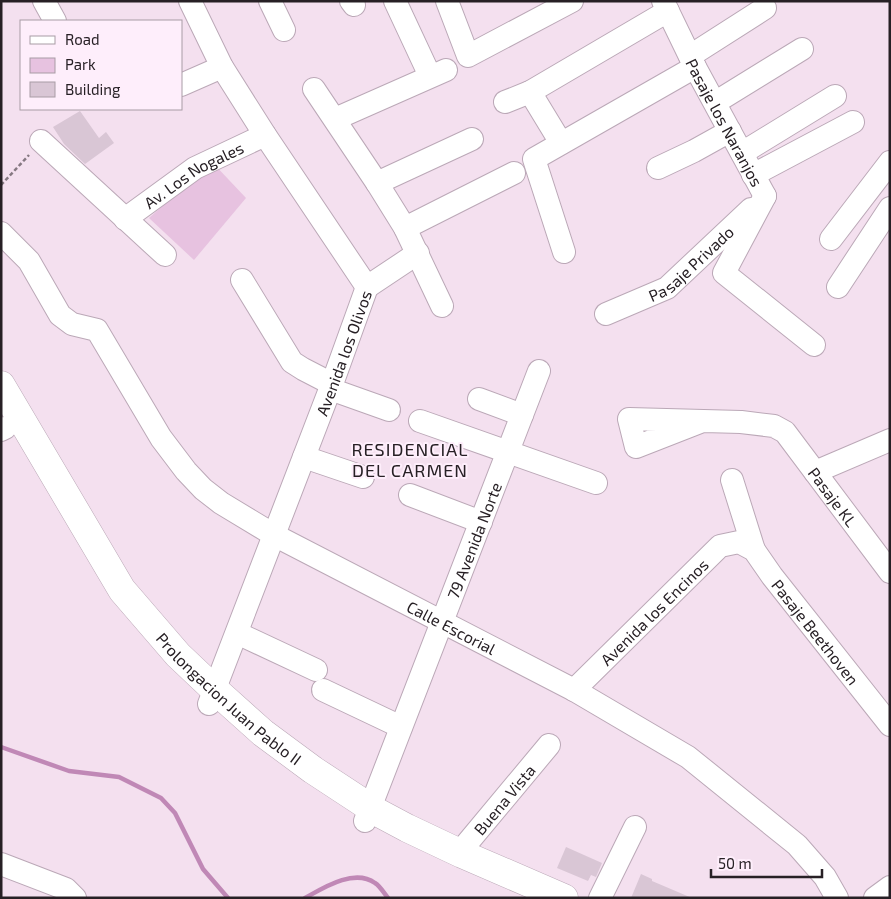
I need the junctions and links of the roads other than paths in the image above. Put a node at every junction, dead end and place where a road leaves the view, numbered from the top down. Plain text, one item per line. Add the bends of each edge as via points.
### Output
1 (44, 1) edge
2 (190, 1) edge
3 (270, 1) edge
4 (395, 1) edge
5 (446, 1) edge
6 (572, 1) edge
7 (665, 6) edge
8 (765, 8) dead end
9 (54, 20) edge
10 (284, 30) dead end
11 (802, 49) dead end
12 (693, 61) junction
13 (222, 67) junction
14 (182, 85) edge
15 (314, 89) dead end
16 (530, 92) junction
17 (835, 96) dead end
18 (505, 102) dead end
19 (716, 102) junction
20 (335, 119) junction
21 (853, 122) dead end
22 (730, 131) junction
23 (265, 135) junction
24 (472, 139) dead end
25 (41, 141) road end
26 (560, 143) junction
27 (742, 153) junction
28 (890, 162) edge
29 (658, 168) dead end
30 (514, 173) dead end
31 (753, 175) junction
32 (378, 183) junction
33 (764, 196) junction
34 (890, 208) edge
35 (125, 219) junction
36 (405, 228) junction
37 (1, 234) edge
38 (831, 239) dead end
39 (564, 252) dead end
40 (418, 253) junction
41 (165, 255) dead end
42 (242, 280) dead end
43 (367, 286) junction
44 (838, 287) dead end
45 (442, 306) dead end
46 (606, 314) dead end
47 (814, 346) dead end
48 (539, 371) dead end
49 (1, 385) edge
50 (331, 386) junction
51 (479, 399) dead end
52 (389, 410) dead end
53 (522, 415) junction
54 (420, 420) dead end
55 (700, 422) dead end
56 (2, 426) edge
57 (890, 440) edge
58 (508, 452) junction
59 (304, 457) junction
60 (814, 472) junction
61 (362, 477) dead end
62 (732, 480) dead end
63 (596, 483) dead end
64 (410, 495) dead end
65 (481, 522) junction
66 (274, 535) junction
67 (747, 546) junction
68 (890, 572) edge
69 (442, 622) junction
70 (237, 633) junction
71 (574, 690) junction
72 (212, 697) junction
73 (890, 725) edge
74 (401, 727) junction
75 (549, 746) dead end
76 (368, 814) junction
77 (635, 827) dead end
78 (459, 853) junction
79 (1, 864) edge
80 (890, 887) edge
81 (68, 895) edge
82 (524, 898) edge
83 (564, 898) edge
84 (600, 898) edge
85 (837, 898) edge
86 (876, 898) edge

1 - 9 street
2 - 13 street, Avenida los Olivos
3 - 10 street
4 - 20 street via 438,73
5 - 6 street via 468,56
7 - 12 street, Pasaje los Naranjos
7 - 16 street
8 - 12 street
11 - 19 street
12 - 19 street, Pasaje los Naranjos
12 - 26 street
13 - 14 street
13 - 23 street, Avenida los Olivos
15 - 20 street
16 - 18 street
16 - 26 street
17 - 27 street
19 - 22 street, Pasaje los Naranjos
20 - 32 street
21 - 31 street
22 - 27 street, Pasaje los Naranjos
22 - 29 street
23 - 35 street, Av. Los Nogales via 195,168
23 - 43 street, Avenida los Olivos
24 - 32 street
25 - 35 street
26 - 39 street via 534,159
27 - 31 street, Pasaje los Naranjos
28 - 38 street
30 - 36 street
31 - 33 street, Pasaje los Naranjos
32 - 36 street
33 - 46 street, Pasaje Privado via 668,288
33 - 47 street, Pasaje los Naranjos via 724,273
34 - 44 street
35 - 41 street
36 - 40 street
37 - 66 street, Calle Escorial via 29,261 60,315 72,324 96,330 161,438 186,471 220,503
40 - 43 street
40 - 45 street
42 - 50 street via 292,362
43 - 50 street, Avenida los Olivos
48 - 53 street, 79 Avenida Norte
49 - 72 main road, Prolongacion Juan Pablo II via 122,590
50 - 52 street
50 - 59 street, Avenida los Olivos
51 - 53 street
53 - 58 street, 79 Avenida Norte
54 - 58 street
55 - 60 street, Pasaje KL via 774,426 785,432
56 - 72 main road, Prolongacion Juan Pablo II via 118,610 143,640
57 - 60 street
58 - 63 street
58 - 65 street, 79 Avenida Norte
59 - 61 street
59 - 66 street, Avenida los Olivos
60 - 68 street, Pasaje KL
62 - 67 street, Pasaje Beethoven
64 - 65 street
65 - 69 street, 79 Avenida Norte
66 - 69 street, Calle Escorial
66 - 70 street, Avenida los Olivos
67 - 71 street, Avenida los Encinos via 720,546
67 - 73 street, Pasaje Beethoven
69 - 71 street, Calle Escorial
69 - 74 street, 79 Avenida Norte
70 - 72 street, Avenida los Olivos
70 - 74 street
71 - 85 street, Calle Escorial via 688,757 797,845 825,877
72 - 76 main road, Prolongacion Juan Pablo II via 242,734 312,786
74 - 76 street, 79 Avenida Norte
75 - 78 street, Buena Vista
76 - 78 main road, Prolongacion Juan Pablo II
76 - 82 main road, Prolongacion Juan Pablo II via 387,836
77 - 84 street
78 - 83 main road, Prolongacion Juan Pablo II
79 - 81 street
80 - 86 street

